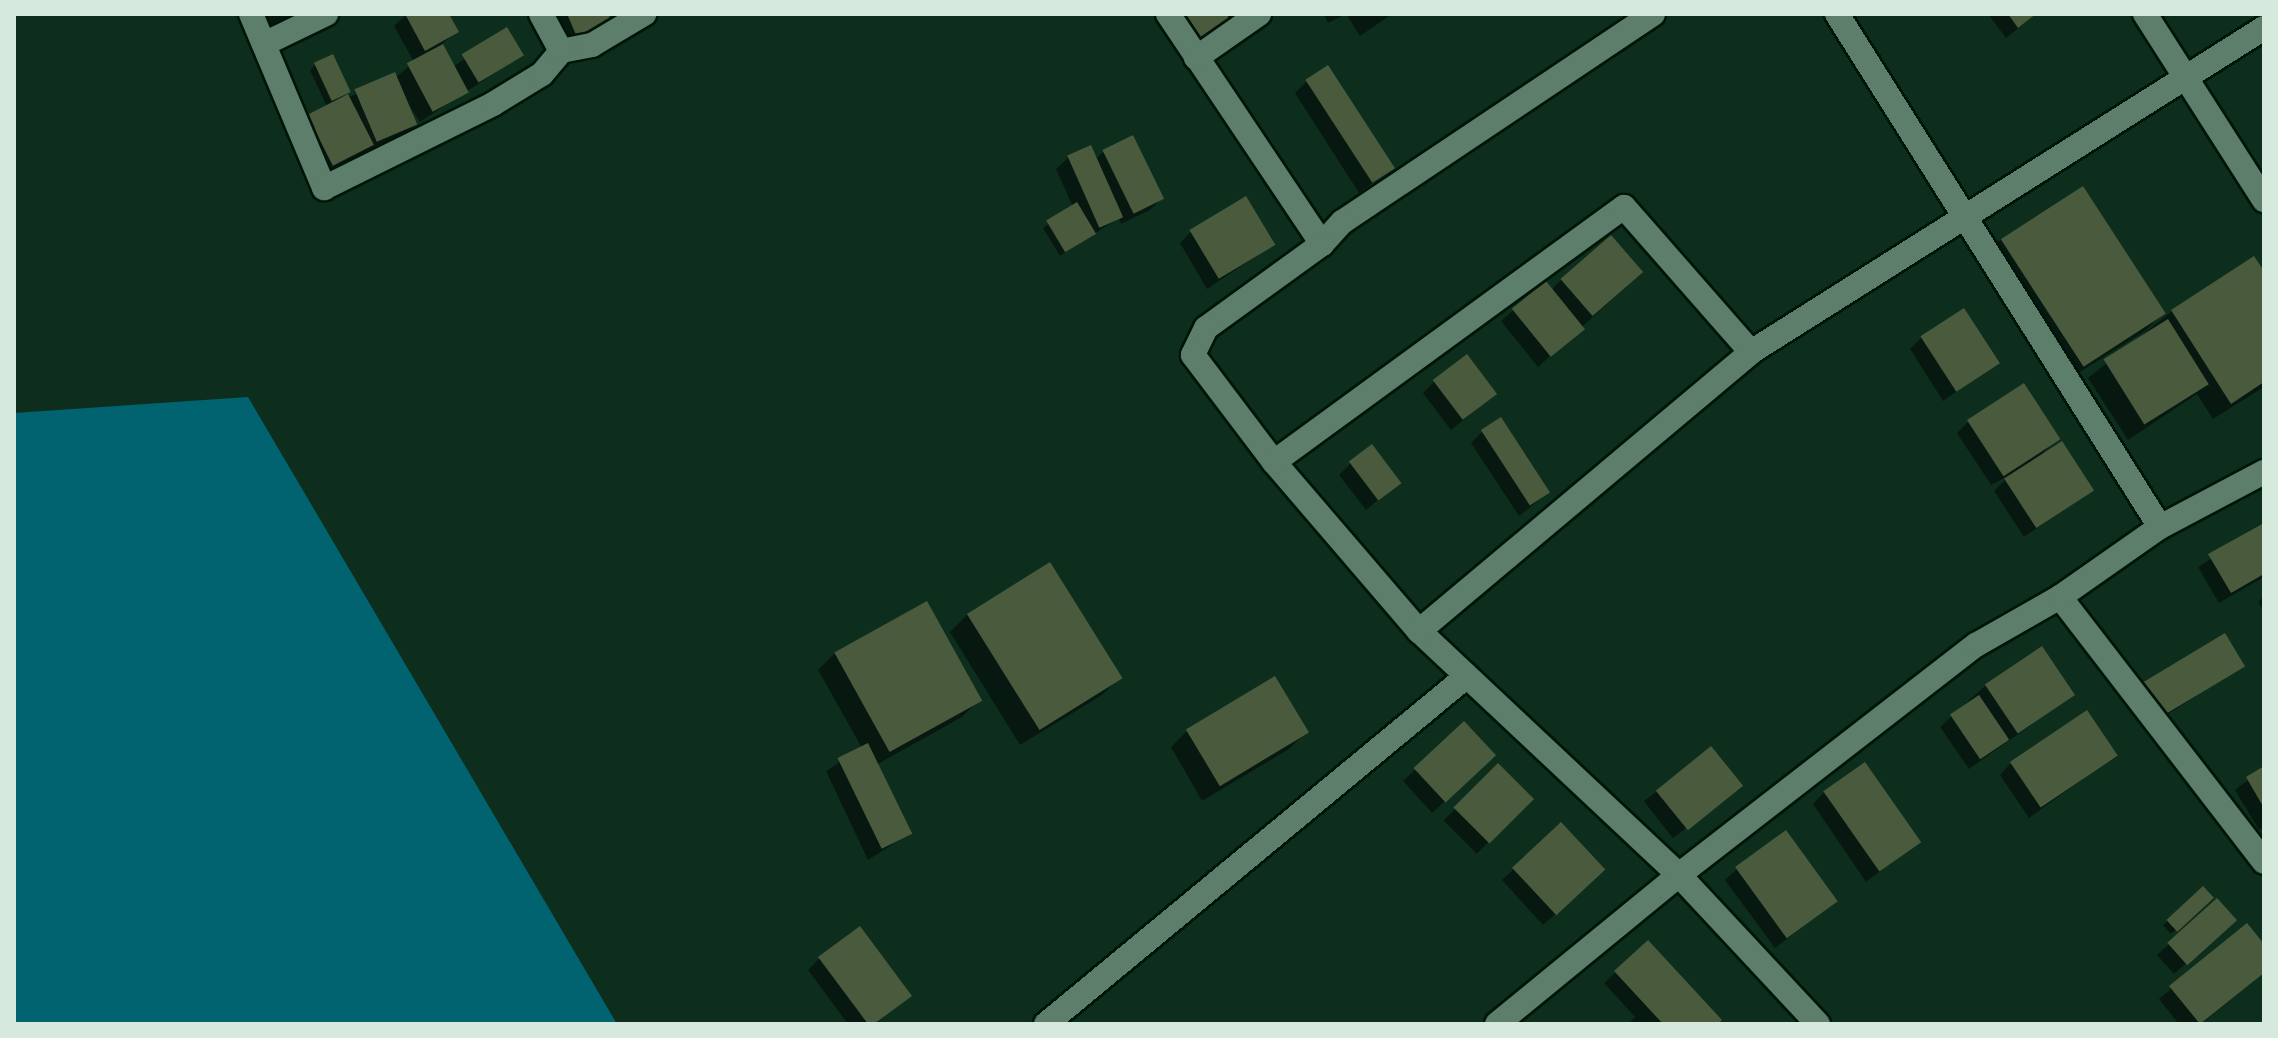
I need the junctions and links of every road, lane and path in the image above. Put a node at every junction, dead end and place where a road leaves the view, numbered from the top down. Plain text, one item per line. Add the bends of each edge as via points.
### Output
1 (251, 14) edge
2 (326, 14) edge
3 (541, 14) edge
4 (644, 14) edge
5 (1168, 14) edge
6 (1259, 14) edge
7 (1653, 14) edge
8 (1837, 14) edge
9 (2145, 14) edge
10 (2264, 28) edge
11 (264, 44) junction
12 (561, 51) junction
13 (1196, 58) junction
14 (2187, 78) junction
15 (2264, 200) edge
16 (1967, 213) junction
17 (1322, 244) junction
18 (1751, 352) junction
19 (1274, 462) junction
20 (2264, 472) edge
21 (2160, 527) junction
22 (2060, 597) junction
23 (1419, 631) junction
24 (1467, 676) junction
25 (2264, 862) edge
26 (1679, 875) junction
27 (1046, 1024) edge
28 (1497, 1024) edge
29 (1818, 1024) edge

1 - 11 street
2 - 11 street
3 - 12 street
4 - 12 street via 592,45
5 - 13 street
6 - 13 street
7 - 17 street via 1342,222
8 - 16 street
9 - 14 street
10 - 14 street
11 - 12 street via 324,188 493,104 542,74
13 - 17 street
14 - 15 street
14 - 16 street
16 - 18 street
16 - 21 street
17 - 19 street via 1206,328 1193,355
18 - 19 street via 1624,207
18 - 23 street
19 - 23 street
20 - 21 street
21 - 22 street
22 - 25 street
22 - 26 street via 1976,645
23 - 24 street
24 - 26 street
24 - 27 street
26 - 28 street
26 - 29 street

